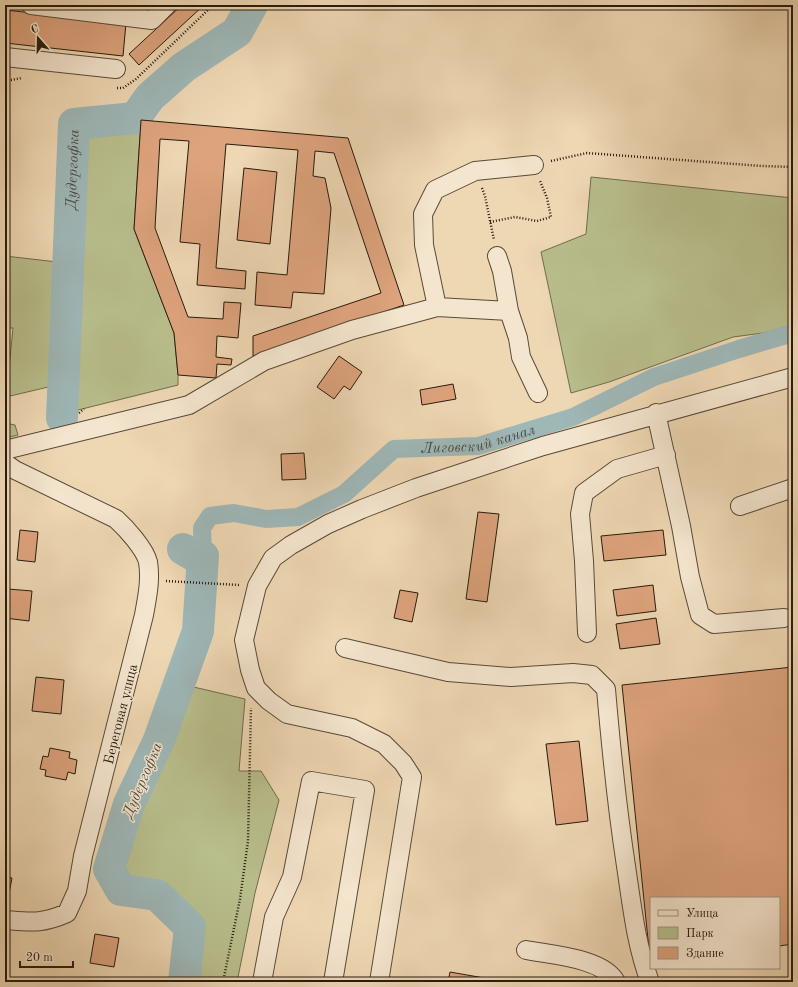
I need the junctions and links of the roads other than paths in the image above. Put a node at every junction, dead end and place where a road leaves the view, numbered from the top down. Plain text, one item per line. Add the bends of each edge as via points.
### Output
1 (31, 5) edge
2 (167, 5) edge
3 (5, 57) edge
4 (116, 69) dead end
5 (534, 165) road end
6 (497, 256) road end
7 (437, 308) junction
8 (509, 311) junction
9 (793, 376) edge
10 (538, 394) dead end
11 (656, 413) junction
12 (5, 450) edge
13 (666, 455) junction
14 (5, 463) edge
15 (793, 488) edge
16 (740, 506) dead end
17 (784, 618) dead end
18 (587, 633) dead end
19 (345, 648) dead end
20 (5, 920) edge
21 (526, 950) dead end
22 (262, 982) edge
23 (332, 982) edge
24 (379, 982) edge
25 (616, 982) edge
26 (650, 982) edge

1 - 2 street via 152,20
3 - 4 street
5 - 7 street via 475,171 435,190 423,214 424,245
6 - 8 street
7 - 8 street
7 - 12 street via 352,330 264,362 189,405
8 - 10 street via 522,357
9 - 11 street
11 - 13 street
11 - 24 street via 543,446 416,488 362,509 290,545 273,558 257,586 244,640 256,688 287,714 352,728 384,744 403,763 412,777
13 - 17 street via 700,615 714,624
13 - 18 street via 617,469 584,492 580,514
14 - 20 street, Береговая улица via 116,520 127,529 148,560 150,580 144,615 85,849 77,892 67,913 51,920
15 - 16 street
19 - 26 street via 448,672 511,677 573,672 592,675 606,689 610,746 633,916
21 - 25 street via 591,962 612,975
22 - 23 street via 274,917 292,877 311,781 365,790

